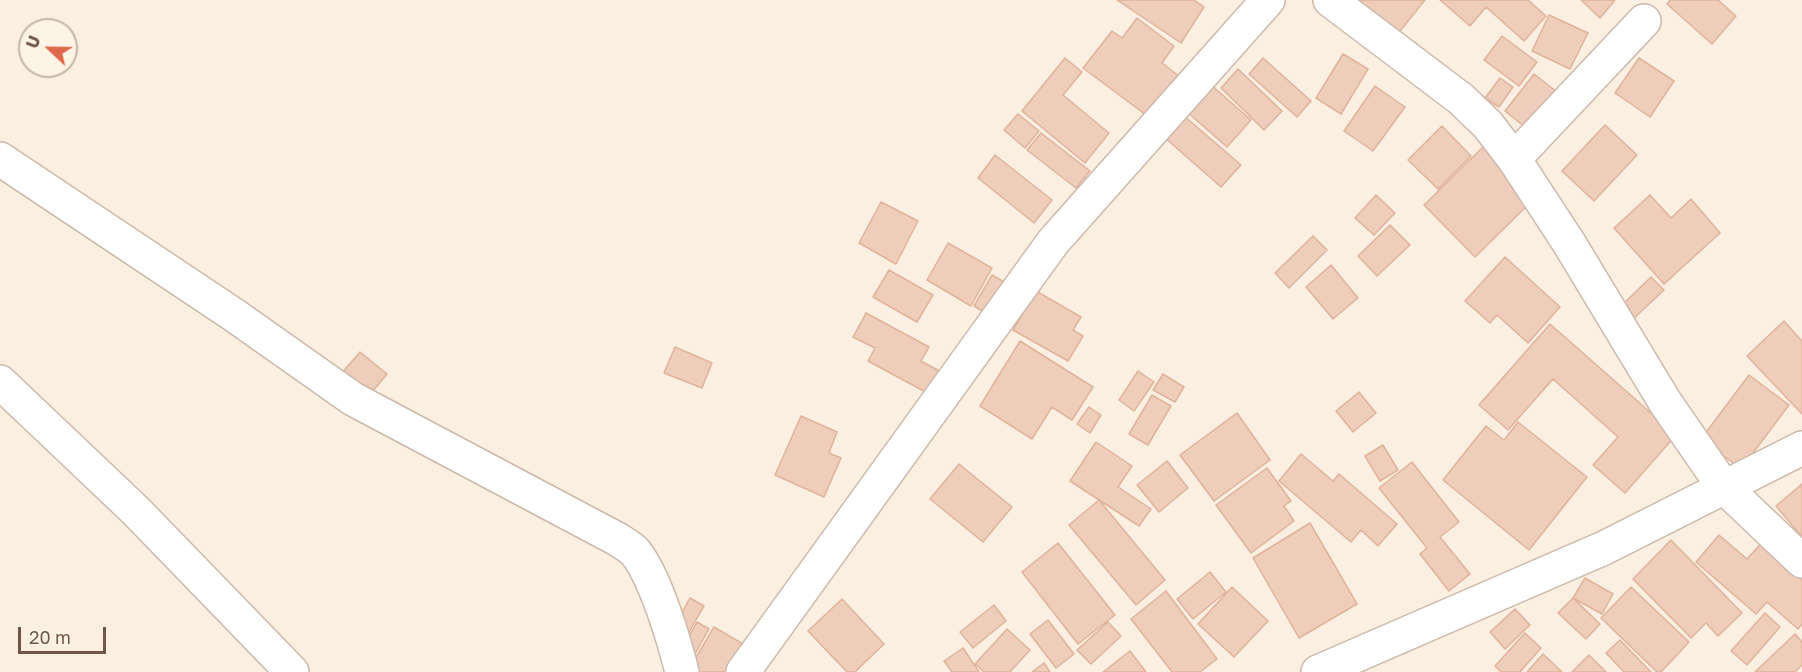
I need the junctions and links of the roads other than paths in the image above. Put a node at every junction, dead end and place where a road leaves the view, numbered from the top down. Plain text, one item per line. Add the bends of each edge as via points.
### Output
1 (1269, 0) edge
2 (1330, 0) edge
3 (1644, 21) dead end
4 (0, 159) edge
5 (1514, 159) junction
6 (0, 382) edge
7 (1802, 448) edge
8 (1723, 486) junction
9 (1802, 561) edge
10 (292, 672) edge
11 (681, 672) edge
12 (744, 672) edge
13 (1318, 672) edge

1 - 12 street via 1053,242
2 - 5 street via 1461,99 1488,125
3 - 5 street
4 - 11 street via 353,399 617,539 636,553 675,645
5 - 8 street via 1665,402
6 - 10 street via 136,511
7 - 8 street
8 - 9 street
8 - 13 street via 1604,548

